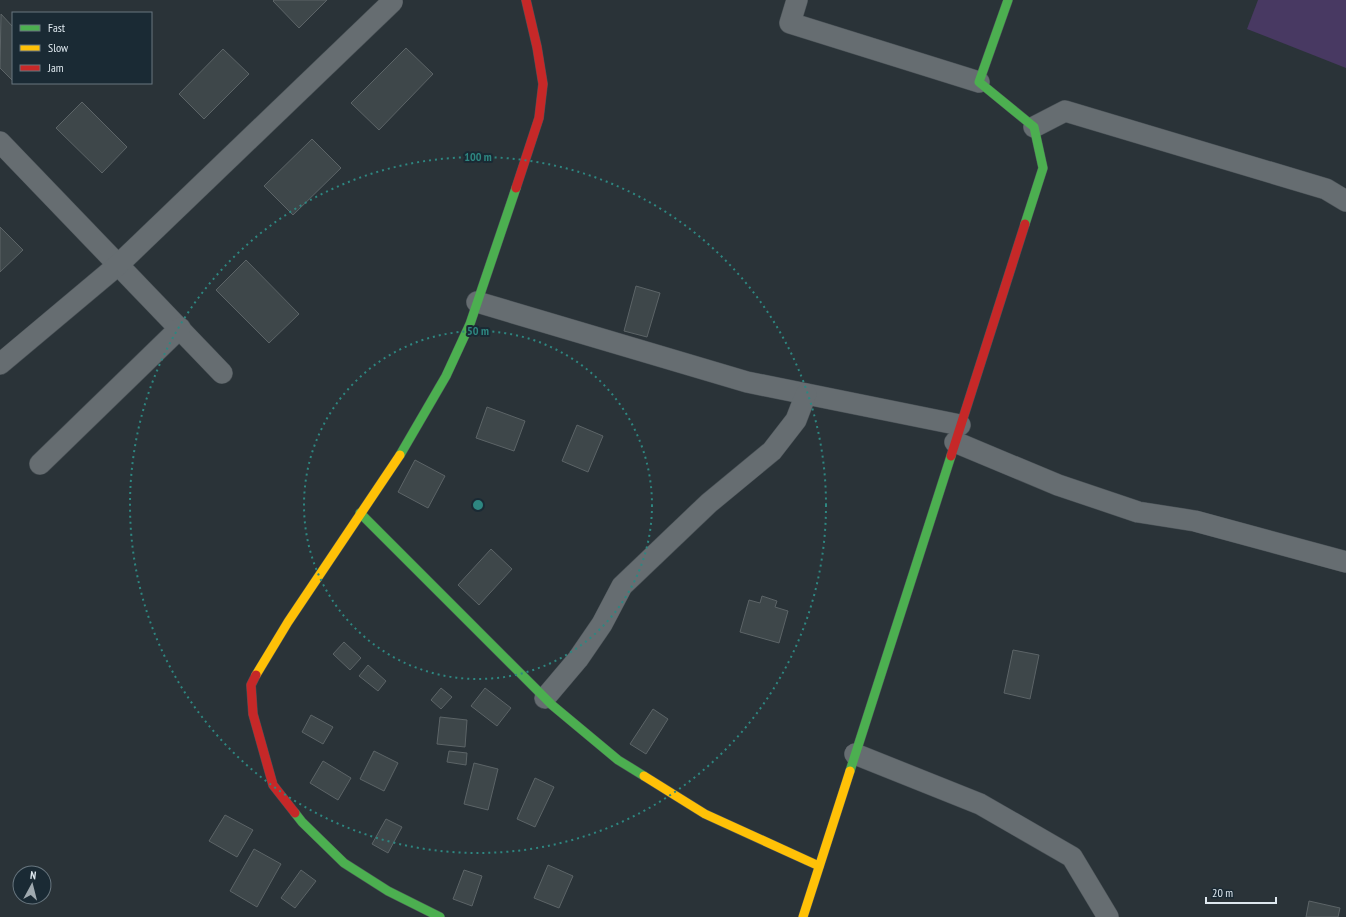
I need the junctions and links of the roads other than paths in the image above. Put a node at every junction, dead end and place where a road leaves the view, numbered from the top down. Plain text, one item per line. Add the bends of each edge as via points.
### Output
1 (391, 0) edge
2 (526, 0) edge
3 (797, 0) edge
4 (1008, 0) edge
5 (980, 82) junction
6 (1034, 127) junction
7 (0, 142) edge
8 (1346, 201) edge
9 (118, 265) junction
10 (477, 302) junction
11 (180, 328) junction
12 (0, 364) edge
13 (222, 372) dead end
14 (806, 394) junction
15 (958, 434) junction
16 (40, 464) dead end
17 (360, 513) junction
18 (1346, 562) edge
19 (545, 698) junction
20 (855, 754) junction
21 (819, 866) junction
22 (440, 917) edge
23 (803, 917) edge
24 (1108, 917) edge

1 - 9 street via 392,2
2 - 10 street via 543,84 538,118
3 - 5 street via 790,24
4 - 5 street
5 - 6 street
6 - 8 street via 1065,111 1326,189
6 - 15 street via 1043,168
7 - 9 street
9 - 11 street
9 - 12 street
10 - 14 street via 747,382
10 - 17 street via 470,324 446,376 406,446
11 - 13 street
11 - 16 street
14 - 15 street
14 - 19 street via 796,420 772,451 709,503 622,586 586,648
15 - 18 street via 1058,485 1138,512 1195,521
15 - 20 street
17 - 19 street
17 - 22 street via 262,664 251,685 253,714 273,785 302,822 344,863 388,891
19 - 21 street via 618,760 705,814
20 - 21 street
20 - 24 street via 980,804 1072,857
21 - 23 street

